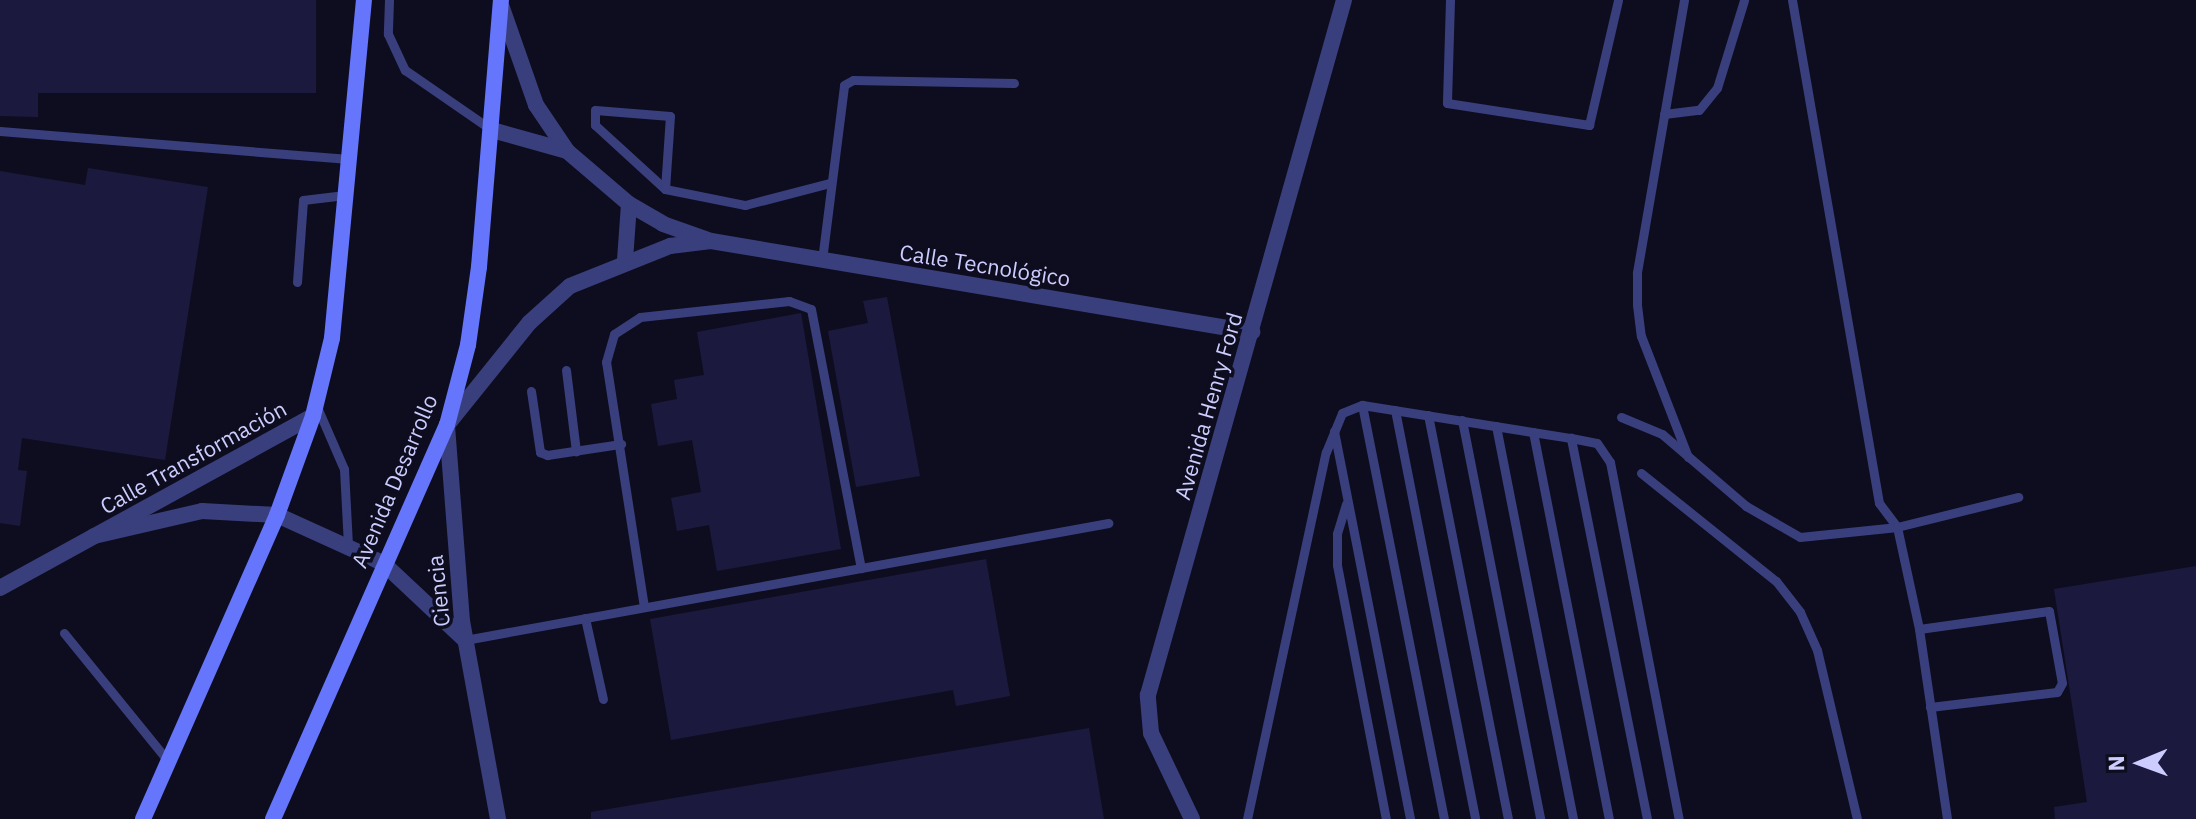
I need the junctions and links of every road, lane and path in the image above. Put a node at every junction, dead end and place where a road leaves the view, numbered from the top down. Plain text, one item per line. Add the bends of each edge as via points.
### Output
1 (364, 0) edge
2 (389, 0) edge
3 (1344, 0) edge
4 (1450, 0) edge
5 (1618, 0) edge
6 (1684, 0) edge
7 (1744, 0) edge
8 (1792, 0) edge
9 (501, 2) edge
10 (1014, 83) dead end
11 (1664, 114) junction
12 (492, 130) junction
13 (0, 131) edge
14 (567, 151) junction
15 (349, 159) junction
16 (830, 183) junction
17 (665, 189) junction
18 (345, 195) junction
19 (629, 204) junction
20 (711, 241) junction
21 (625, 260) junction
22 (822, 260) junction
23 (297, 282) dead end
24 (1252, 332) junction
25 (566, 370) dead end
26 (531, 391) dead end
27 (1362, 405) junction
28 (314, 410) junction
29 (1395, 410) junction
30 (1428, 415) junction
31 (1621, 417) dead end
32 (1462, 420) junction
33 (447, 425) junction
34 (1496, 426) junction
35 (1333, 428) junction
36 (1533, 432) junction
37 (1571, 438) junction
38 (621, 444) junction
39 (576, 451) junction
40 (1688, 457) junction
41 (1641, 473) dead end
42 (2018, 497) dead end
43 (1347, 501) junction
44 (277, 515) junction
45 (1108, 523) dead end
46 (1897, 527) junction
47 (94, 536) junction
48 (348, 546) junction
49 (383, 563) junction
50 (861, 568) junction
51 (0, 588) edge
52 (644, 607) junction
53 (585, 618) junction
54 (1919, 629) junction
55 (64, 633) dead end
56 (465, 640) junction
57 (603, 699) dead end
58 (1930, 707) junction
59 (168, 761) junction
60 (143, 819) edge
61 (273, 819) edge
62 (498, 819) edge
63 (1192, 819) edge
64 (1247, 819) edge
65 (1386, 819) edge
66 (1410, 819) edge
67 (1444, 819) edge
68 (1475, 819) edge
69 (1508, 819) edge
70 (1540, 819) edge
71 (1573, 819) edge
72 (1609, 819) edge
73 (1647, 819) edge
74 (1679, 819) edge
75 (1857, 819) edge
76 (1947, 819) edge

1 - 15 main road
2 - 12 lane via 388,34 405,70
3 - 24 street, Avenida Henry Ford
4 - 5 lane via 1447,103 1589,125
6 - 11 lane
7 - 11 lane via 1717,88 1699,110
8 - 46 lane via 1879,503
9 - 12 main road, Avenida Desarrollo
9 - 14 street, Calle Tecnológico via 536,105
10 - 16 lane via 853,80 844,85
11 - 40 lane via 1637,273 1637,305 1641,336
12 - 14 street, Calle Tecnológico
12 - 33 main road, Avenida Desarrollo via 468,345
13 - 15 lane
14 - 19 street, Calle Tecnológico
15 - 18 main road
16 - 17 lane via 745,205
16 - 22 lane
17 - 17 lane via 670,116 595,110 595,125
18 - 23 lane via 303,200
18 - 28 main road via 332,338
19 - 20 street, Calle Tecnológico via 663,224
19 - 21 street
20 - 21 street, Calle Tecnológico
20 - 22 street, Calle Tecnológico
21 - 33 street, Calle Tecnológico via 547,302
22 - 24 street, Calle Tecnológico
24 - 63 street, Avenida Henry Ford via 1146,715
25 - 39 lane
26 - 39 lane via 540,452
27 - 29 lane
27 - 35 lane via 1342,413
27 - 67 lane
28 - 44 main road
28 - 47 street, Calle Transformación
28 - 48 lane via 344,469
29 - 30 lane
29 - 68 lane
30 - 32 lane
30 - 69 lane
31 - 40 lane via 1662,434
32 - 34 lane
32 - 70 lane
33 - 49 main road, Avenida Desarrollo
33 - 56 street, Ciencia
34 - 36 lane
34 - 71 lane
35 - 43 lane
35 - 64 lane
36 - 37 lane
36 - 72 lane
37 - 73 lane
37 - 74 lane via 1597,443 1610,462
38 - 39 lane
38 - 50 lane via 606,362 614,334 623,325 640,317 802,303 818,321
38 - 52 lane
40 - 46 lane via 1784,532 1818,538
41 - 75 lane via 1776,581 1800,612 1817,650
42 - 46 lane
43 - 65 lane via 1337,534 1337,565
43 - 66 lane
44 - 47 street, Calle Transformación via 202,511
44 - 48 street, Ciencia
44 - 59 main road
45 - 50 lane
46 - 54 lane
47 - 51 street, Calle Transformación
48 - 49 street, Ciencia
49 - 56 street, Ciencia
49 - 61 main road, Avenida Desarrollo
50 - 52 lane
52 - 53 lane
53 - 56 lane
53 - 57 lane
54 - 58 lane
54 - 58 lane via 2049,611 2062,683 2057,692
55 - 59 lane
56 - 62 street
58 - 76 lane
59 - 60 main road

